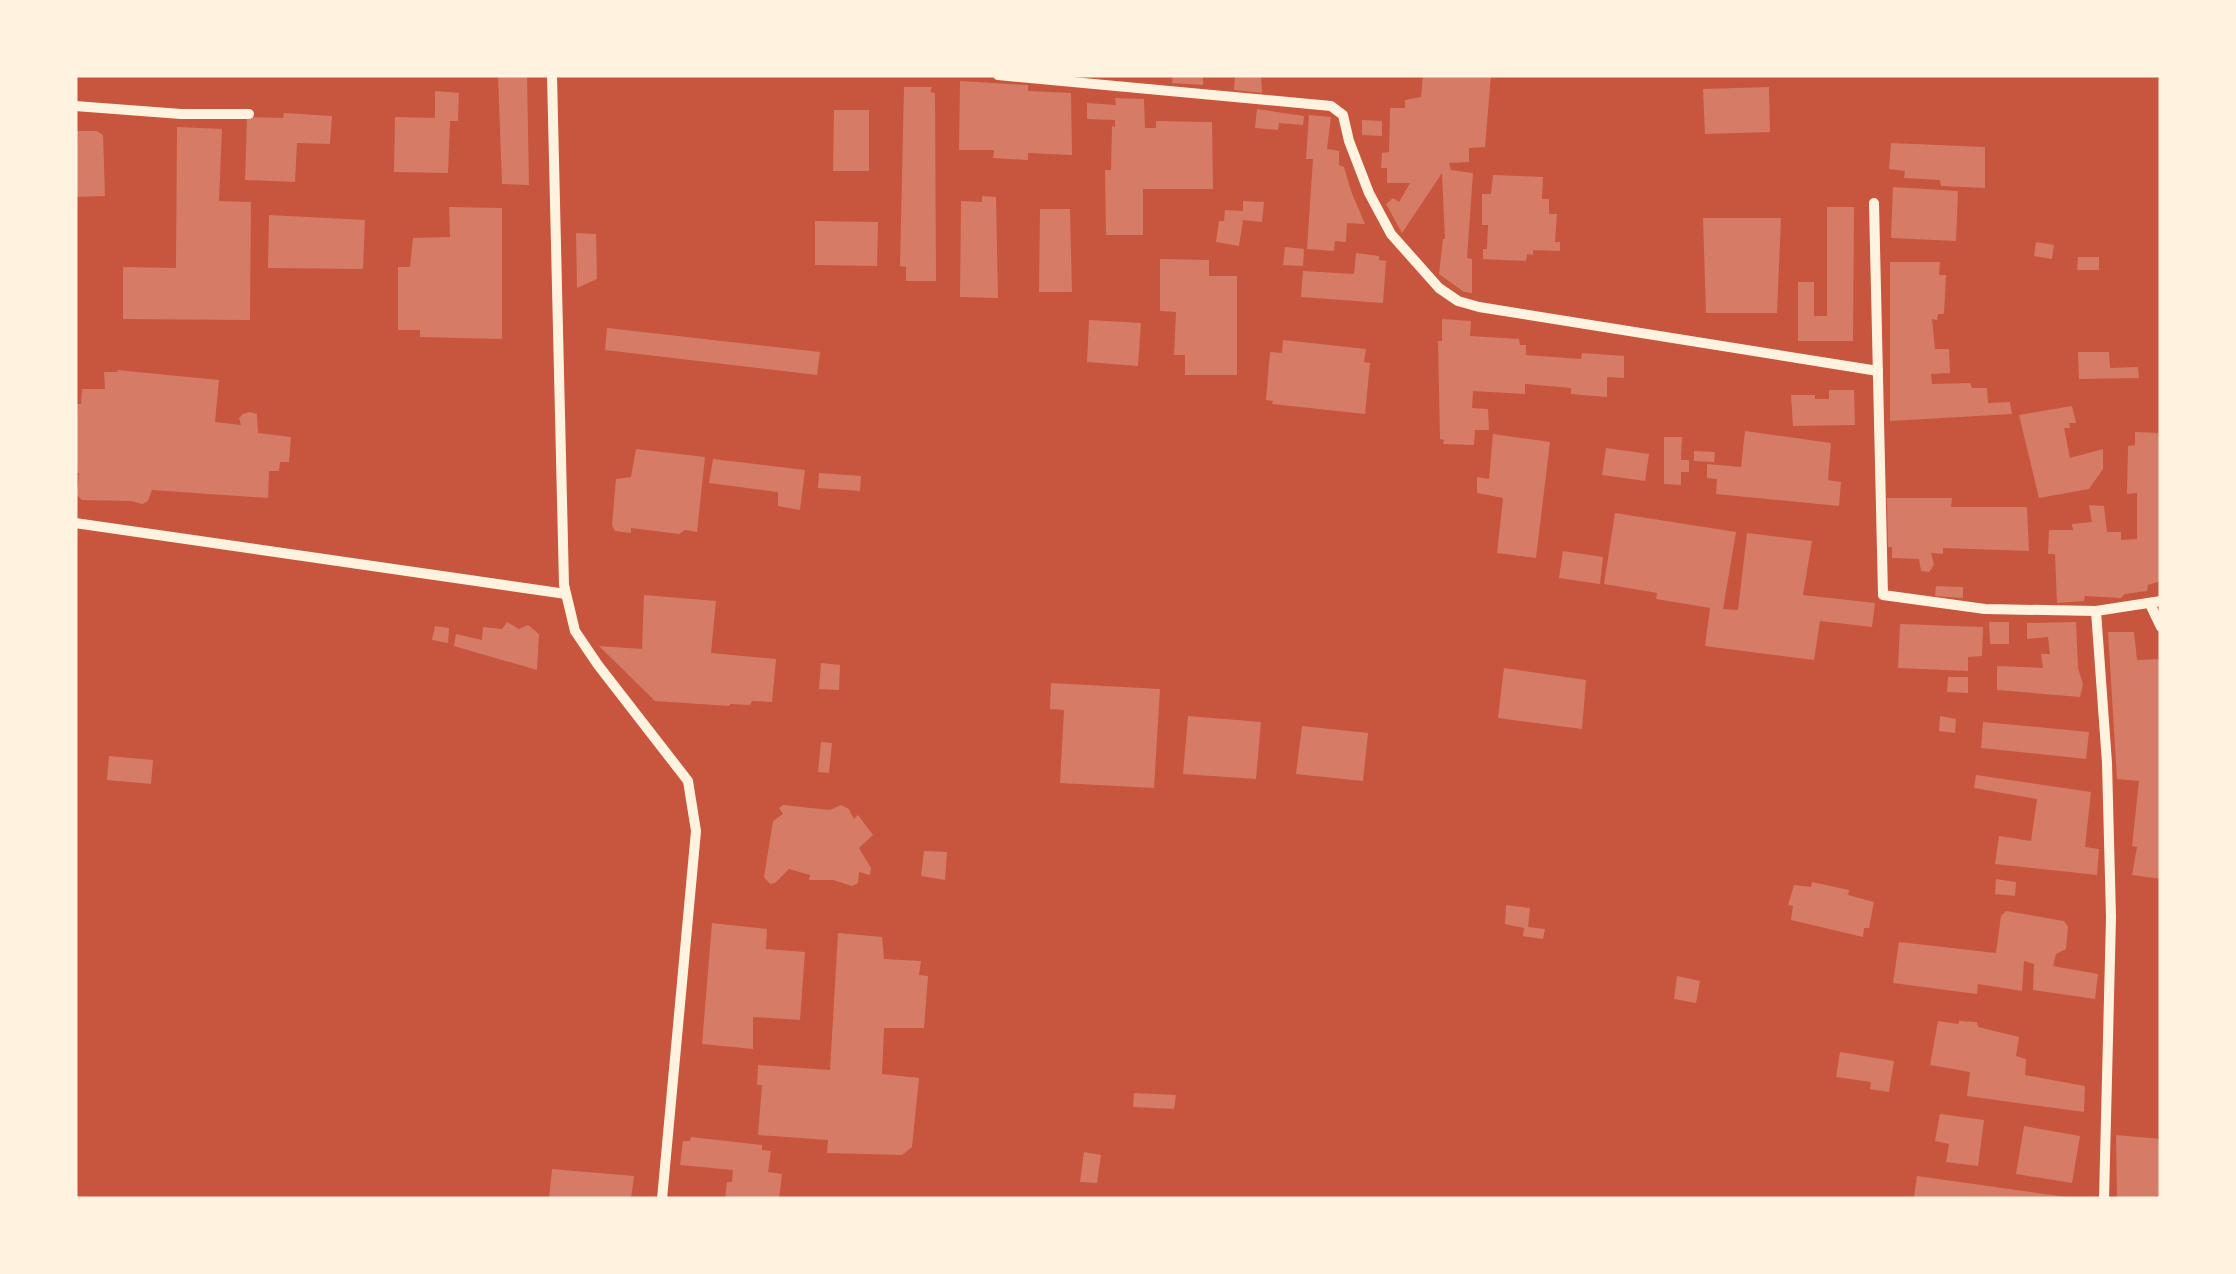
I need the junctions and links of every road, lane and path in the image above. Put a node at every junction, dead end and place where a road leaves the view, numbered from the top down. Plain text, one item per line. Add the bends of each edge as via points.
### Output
1 (552, 75) edge
2 (998, 75) edge
3 (75, 106) edge
4 (249, 114) dead end
5 (1874, 202) dead end
6 (1878, 371) junction
7 (75, 523) edge
8 (566, 594) junction
9 (2156, 602) edge
10 (2096, 611) junction
11 (2161, 627) edge
12 (662, 1199) edge
13 (2104, 1199) edge

1 - 8 street
2 - 6 street via 1331,106 1342,115 1369,194 1391,234 1458,301
3 - 4 street
5 - 6 street
6 - 10 street via 1883,595 1985,610
7 - 8 street
8 - 12 street via 575,632 688,781 696,832
9 - 10 street
9 - 11 street
10 - 13 street via 2112,917

